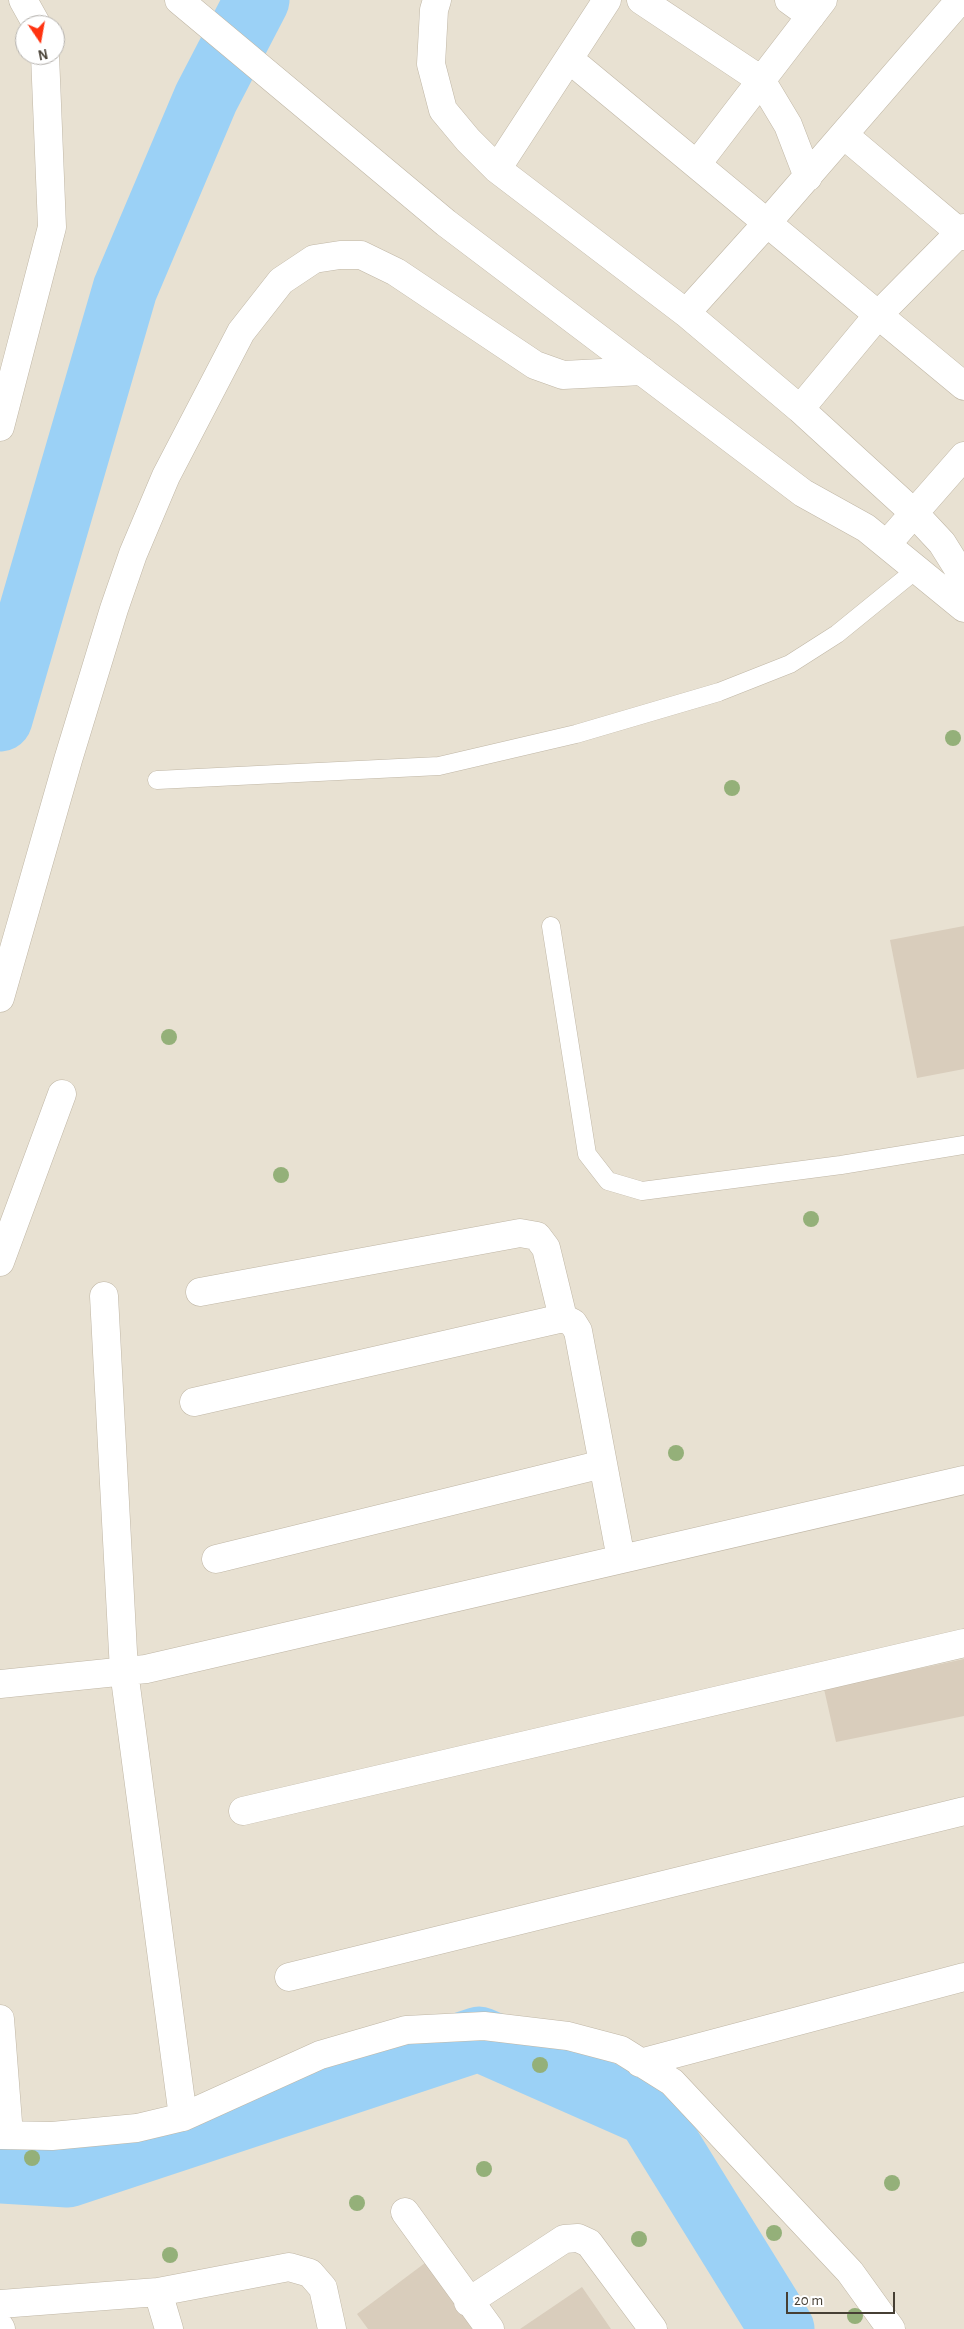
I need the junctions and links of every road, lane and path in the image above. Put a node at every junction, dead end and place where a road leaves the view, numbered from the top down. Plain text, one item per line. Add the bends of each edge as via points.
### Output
1 (23, 0) edge
2 (179, 0) edge
3 (437, 0) edge
4 (607, 0) edge
5 (641, 0) edge
6 (789, 0) edge
7 (960, 0) edge
8 (817, 8) edge
9 (32, 15) edge
10 (569, 59) junction
11 (45, 65) edge
12 (761, 80) junction
13 (844, 135) junction
14 (697, 164) junction
15 (497, 169) junction
16 (808, 177) junction
17 (767, 223) junction
18 (962, 232) edge
19 (686, 313) junction
20 (878, 315) junction
21 (642, 371) junction
22 (964, 386) edge
23 (800, 410) junction
24 (0, 427) edge
25 (964, 456) edge
26 (914, 513) junction
27 (887, 544) junction
28 (917, 569) junction
29 (964, 585) edge
30 (964, 608) edge
31 (157, 780) dead end
32 (551, 926) dead end
33 (0, 998) edge
34 (62, 1094) dead end
35 (964, 1145) edge
36 (0, 1262) edge
37 (200, 1292) dead end
38 (104, 1296) dead end
39 (563, 1318) junction
40 (194, 1402) dead end
41 (603, 1464) junction
42 (964, 1480) edge
43 (216, 1559) dead end
44 (621, 1559) junction
45 (964, 1643) edge
46 (124, 1671) junction
47 (0, 1684) edge
48 (242, 1811) dead end
49 (964, 1811) edge
50 (289, 1977) dead end
51 (964, 1977) edge
52 (0, 2019) edge
53 (640, 2063) junction
54 (183, 2118) junction
55 (5, 2135) edge
56 (405, 2212) dead end
57 (158, 2292) junction
58 (468, 2302) junction
59 (0, 2304) edge
60 (169, 2329) edge
61 (332, 2329) edge
62 (490, 2329) edge
63 (652, 2329) edge
64 (891, 2329) edge

1 - 9 street
2 - 21 street via 454,229
3 - 15 street via 431,64 443,110
4 - 10 street
5 - 12 street
6 - 8 street
7 - 13 street
8 - 12 street
10 - 14 street
10 - 15 street
11 - 24 street via 52,227
12 - 14 street
12 - 16 street via 788,124
13 - 16 street
13 - 18 street
14 - 17 street
15 - 19 street
16 - 17 street
17 - 19 street
17 - 20 street
18 - 20 street
19 - 23 street
20 - 22 street
20 - 23 street
21 - 27 street via 803,493 866,528
21 - 33 street via 563,375 535,365 396,272 360,255 314,259 282,281 241,332 166,476 133,554 68,760
23 - 26 street
25 - 26 street
26 - 27 street
26 - 29 street via 942,543
27 - 28 street
28 - 30 street
28 - 31 lane via 837,634 790,664 719,692 576,734 439,766
32 - 35 lane via 587,1154 608,1181 642,1191
34 - 36 street
37 - 39 street via 520,1233 537,1236 546,1248
38 - 46 street
39 - 40 street
39 - 41 street via 573,1323 578,1331
41 - 43 street
41 - 44 street
42 - 44 street
44 - 46 street via 211,1655
45 - 48 street
46 - 47 street
46 - 54 street
49 - 50 street
51 - 53 street
52 - 55 street
53 - 54 street via 621,2050 568,2036 484,2026 406,2030 320,2055
53 - 64 street via 672,2082 850,2272
54 - 55 street via 137,2128 52,2136
56 - 58 street
57 - 59 street
57 - 60 street
57 - 61 street via 289,2267 310,2273 323,2288
58 - 62 street
58 - 63 street via 564,2239 578,2238 589,2243

